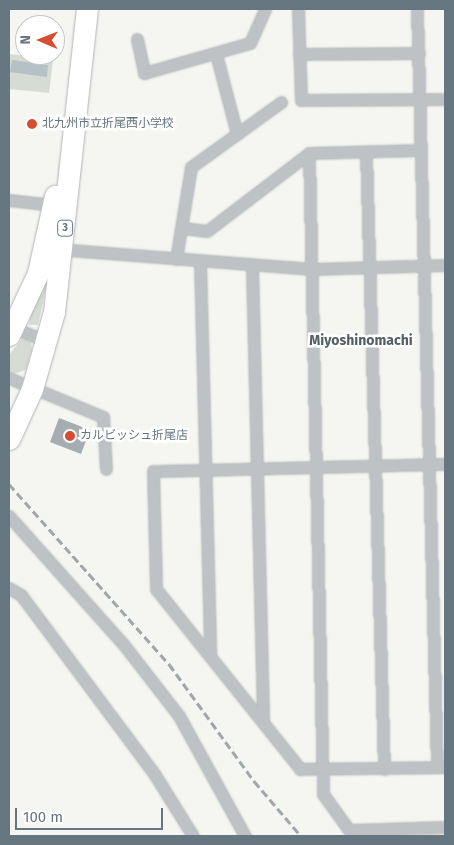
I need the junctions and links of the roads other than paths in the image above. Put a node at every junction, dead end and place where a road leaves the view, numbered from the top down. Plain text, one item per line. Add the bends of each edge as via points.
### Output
1 (75, 9) edge
2 (88, 9) edge
3 (265, 9) edge
4 (298, 9) edge
5 (417, 9) edge
6 (137, 39) dead end
7 (418, 53) junction
8 (216, 54) junction
9 (299, 54) junction
10 (420, 100) junction
11 (445, 100) edge
12 (281, 102) dead end
13 (237, 134) junction
14 (421, 150) junction
15 (366, 152) junction
16 (309, 153) junction
17 (9, 200) edge
18 (54, 205) junction
19 (182, 228) junction
20 (55, 248) junction
21 (176, 259) junction
22 (200, 262) junction
23 (445, 264) edge
24 (424, 265) junction
25 (252, 266) junction
26 (368, 268) junction
27 (312, 269) junction
28 (11, 332) edge
29 (48, 341) junction
30 (9, 378) edge
31 (32, 389) junction
32 (9, 439) edge
33 (445, 464) edge
34 (429, 465) junction
35 (375, 466) junction
36 (319, 468) junction
37 (106, 469) dead end
38 (258, 469) junction
39 (205, 470) junction
40 (9, 516) edge
41 (9, 588) edge
42 (210, 652) junction
43 (264, 722) junction
44 (441, 767) edge
45 (384, 769) junction
46 (324, 772) junction
47 (445, 827) edge
48 (193, 836) edge
49 (245, 836) edge

1 - 18 highway, 3
2 - 20 highway, 3
3 - 8 street via 250,44
4 - 9 street
5 - 7 street
6 - 8 street via 144,73
7 - 9 street
7 - 10 street
8 - 13 street
9 - 10 street via 301,100
10 - 11 street
10 - 14 street
12 - 13 street
13 - 19 street via 191,167
14 - 15 street
14 - 24 street
15 - 16 street
15 - 26 street
16 - 19 street via 206,231
16 - 27 street
17 - 18 street
18 - 20 highway, 3
19 - 21 street
20 - 21 street
20 - 28 highway, 3
20 - 29 highway, 3
21 - 22 street
22 - 25 street
22 - 39 street
23 - 24 street
24 - 26 street
24 - 34 street
25 - 27 street
25 - 38 street
26 - 27 street
26 - 35 street via 372,273
27 - 36 street
28 - 29 street
29 - 31 highway, 3
30 - 31 street
31 - 32 highway, 3
31 - 37 street via 103,417
33 - 34 street
34 - 35 street
34 - 44 street
35 - 36 street
35 - 45 street
36 - 38 street
36 - 46 street
38 - 39 street
38 - 43 street
39 - 42 street
39 - 42 street via 153,471 156,589
40 - 49 street via 124,645 179,716
41 - 48 street via 21,596 155,775
42 - 43 street
43 - 46 street via 300,769
44 - 45 street
45 - 46 street
46 - 47 street via 323,794 350,830

